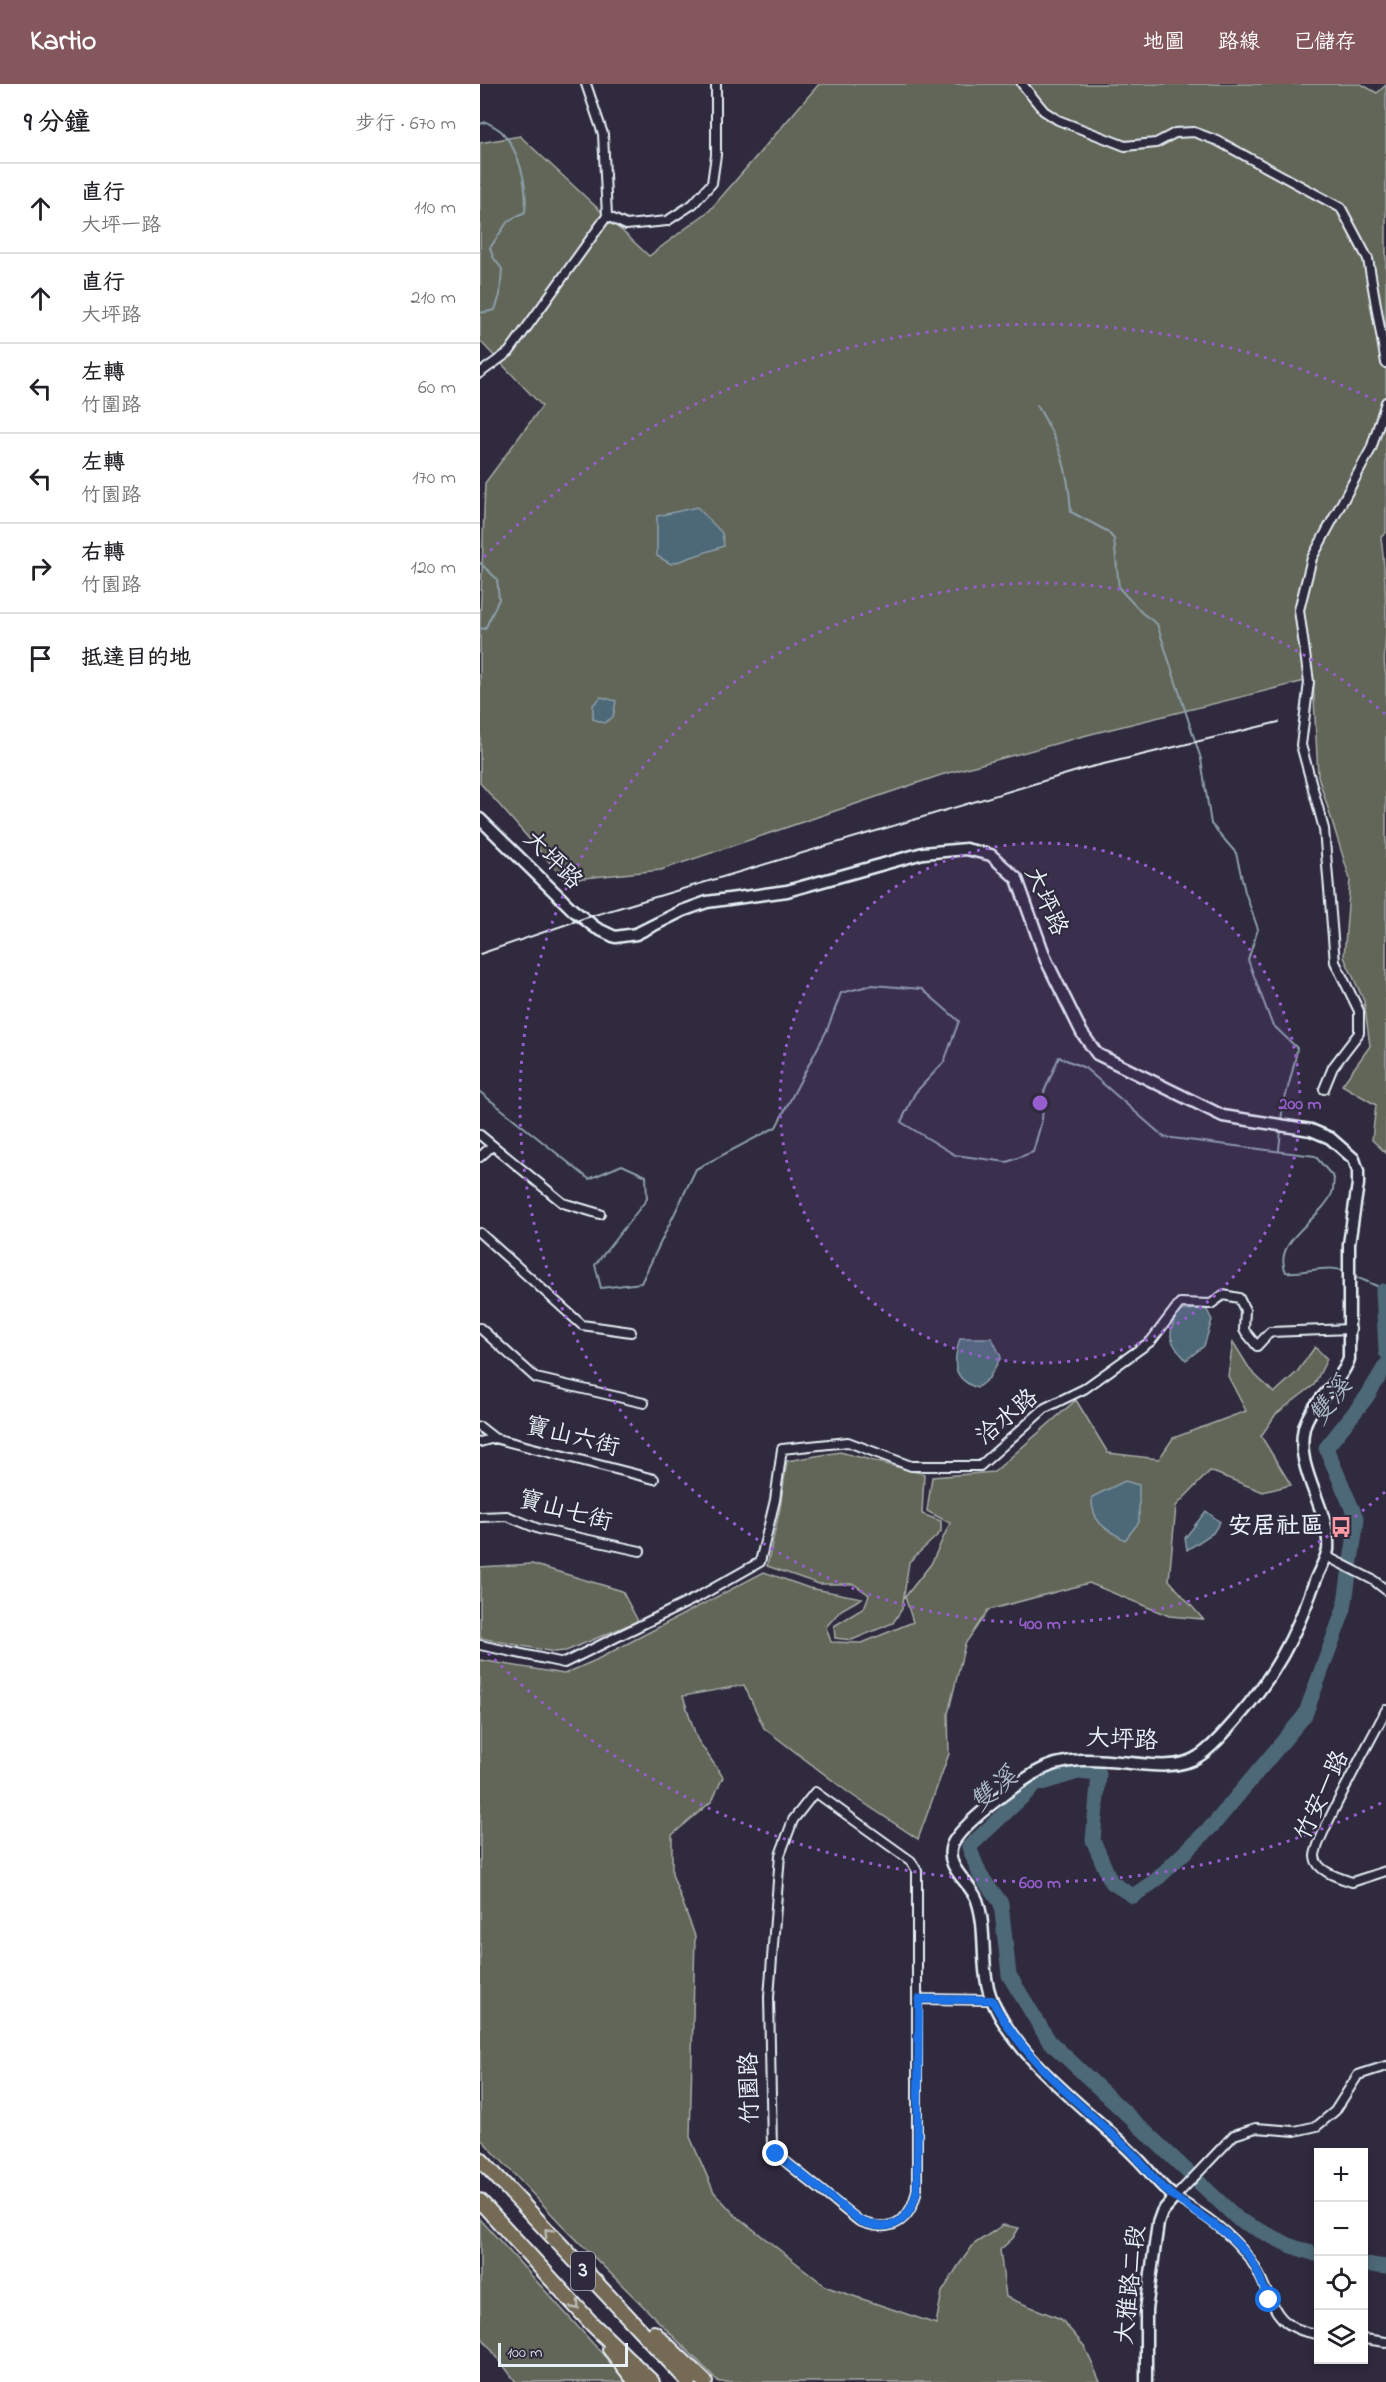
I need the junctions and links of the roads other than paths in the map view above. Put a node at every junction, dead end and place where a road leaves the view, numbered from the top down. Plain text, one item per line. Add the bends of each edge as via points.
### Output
1 (586, 84) edge
2 (716, 84) edge
3 (1022, 84) edge
4 (607, 216) junction
5 (1386, 363) edge
6 (480, 373) edge
7 (1386, 402) edge
8 (480, 819) edge
9 (1324, 1089) dead end
10 (480, 1135) edge
11 (492, 1146) junction
12 (480, 1157) edge
13 (600, 1214) dead end
14 (480, 1233) edge
15 (480, 1328) edge
16 (1351, 1329) junction
17 (631, 1332) dead end
18 (644, 1403) dead end
19 (480, 1426) edge
20 (494, 1438) junction
21 (480, 1442) edge
22 (654, 1479) dead end
23 (480, 1517) edge
24 (640, 1551) dead end
25 (1326, 1556) junction
26 (1386, 1590) edge
27 (480, 1645) edge
28 (1386, 1710) edge
29 (1386, 1871) edge
30 (919, 1999) junction
31 (992, 2000) junction
32 (1386, 2066) edge
33 (480, 2159) edge
34 (1178, 2193) junction
35 (480, 2200) edge
36 (596, 2285) junction
37 (593, 2325) junction
38 (1314, 2333) edge
39 (1368, 2340) edge
40 (1386, 2342) edge
41 (636, 2382) edge
42 (652, 2382) edge
43 (688, 2382) edge
44 (705, 2382) edge
45 (1146, 2382) edge

1 - 4 street via 603,134
2 - 4 street via 716,155 711,183 693,204 667,221 626,225
3 - 5 street via 1044,111 1058,120 1125,146 1194,132 1218,141 1341,208 1368,259
4 - 6 street via 509,352
7 - 9 street via 1371,449 1312,558 1299,610 1310,681 1301,745 1324,829 1335,962 1359,1011 1359,1033 1333,1067
8 - 16 street, 大坪路 via 573,910 615,937 636,934 707,902 787,891 923,853 966,849 992,855 1017,879 1046,960 1082,1033 1097,1054 1207,1110 1330,1138 1354,1159 1358,1184 1349,1244
10 - 11 street
11 - 12 street
11 - 13 street via 563,1203
14 - 17 street via 582,1325
15 - 18 street via 536,1378
16 - 25 street, 大坪路 via 1346,1368 1313,1409 1303,1437 1308,1476 1329,1538
16 - 27 street, 洽水路 via 1270,1332 1257,1346 1244,1330 1245,1310 1239,1298 1223,1295 1211,1304 1180,1303 1151,1341 1084,1389 1045,1408 980,1466 911,1466 848,1442 782,1449 760,1562 564,1663
19 - 20 street
20 - 21 street, 寶山六街
20 - 22 street, 寶山六街
23 - 24 street, 寶山七街 via 507,1516 539,1529
25 - 26 street
25 - 31 street, 大坪路 via 1302,1621 1280,1662 1253,1700 1198,1757 1174,1765 1094,1758 1056,1764 1035,1773 959,1833 951,1847 951,1857 977,1900 986,1982
28 - 29 street, 竹安一路 via 1329,1821 1315,1858 1320,1868 1352,1882
30 - 30 street, 竹園路 via 917,1871 911,1861 815,1792 793,1820 780,1855 769,1997 771,2147 850,2214 874,2227 890,2226 907,2216 914,2206
30 - 31 street
31 - 34 street, 大坪路 via 1003,2021 1040,2065
32 - 34 street via 1358,2075 1335,2111 1317,2126 1295,2131 1244,2130 1225,2142
36 -> 33 highway, 3
34 - 38 street via 1243,2251 1280,2319
34 - 45 street, 大雅路二段 via 1158,2223 1146,2310
35 -> 37 highway, 3
36 - 43 highway, 3
36 - 44 highway via 636,2316
37 - 41 highway
37 - 42 highway, 3
39 - 40 street

